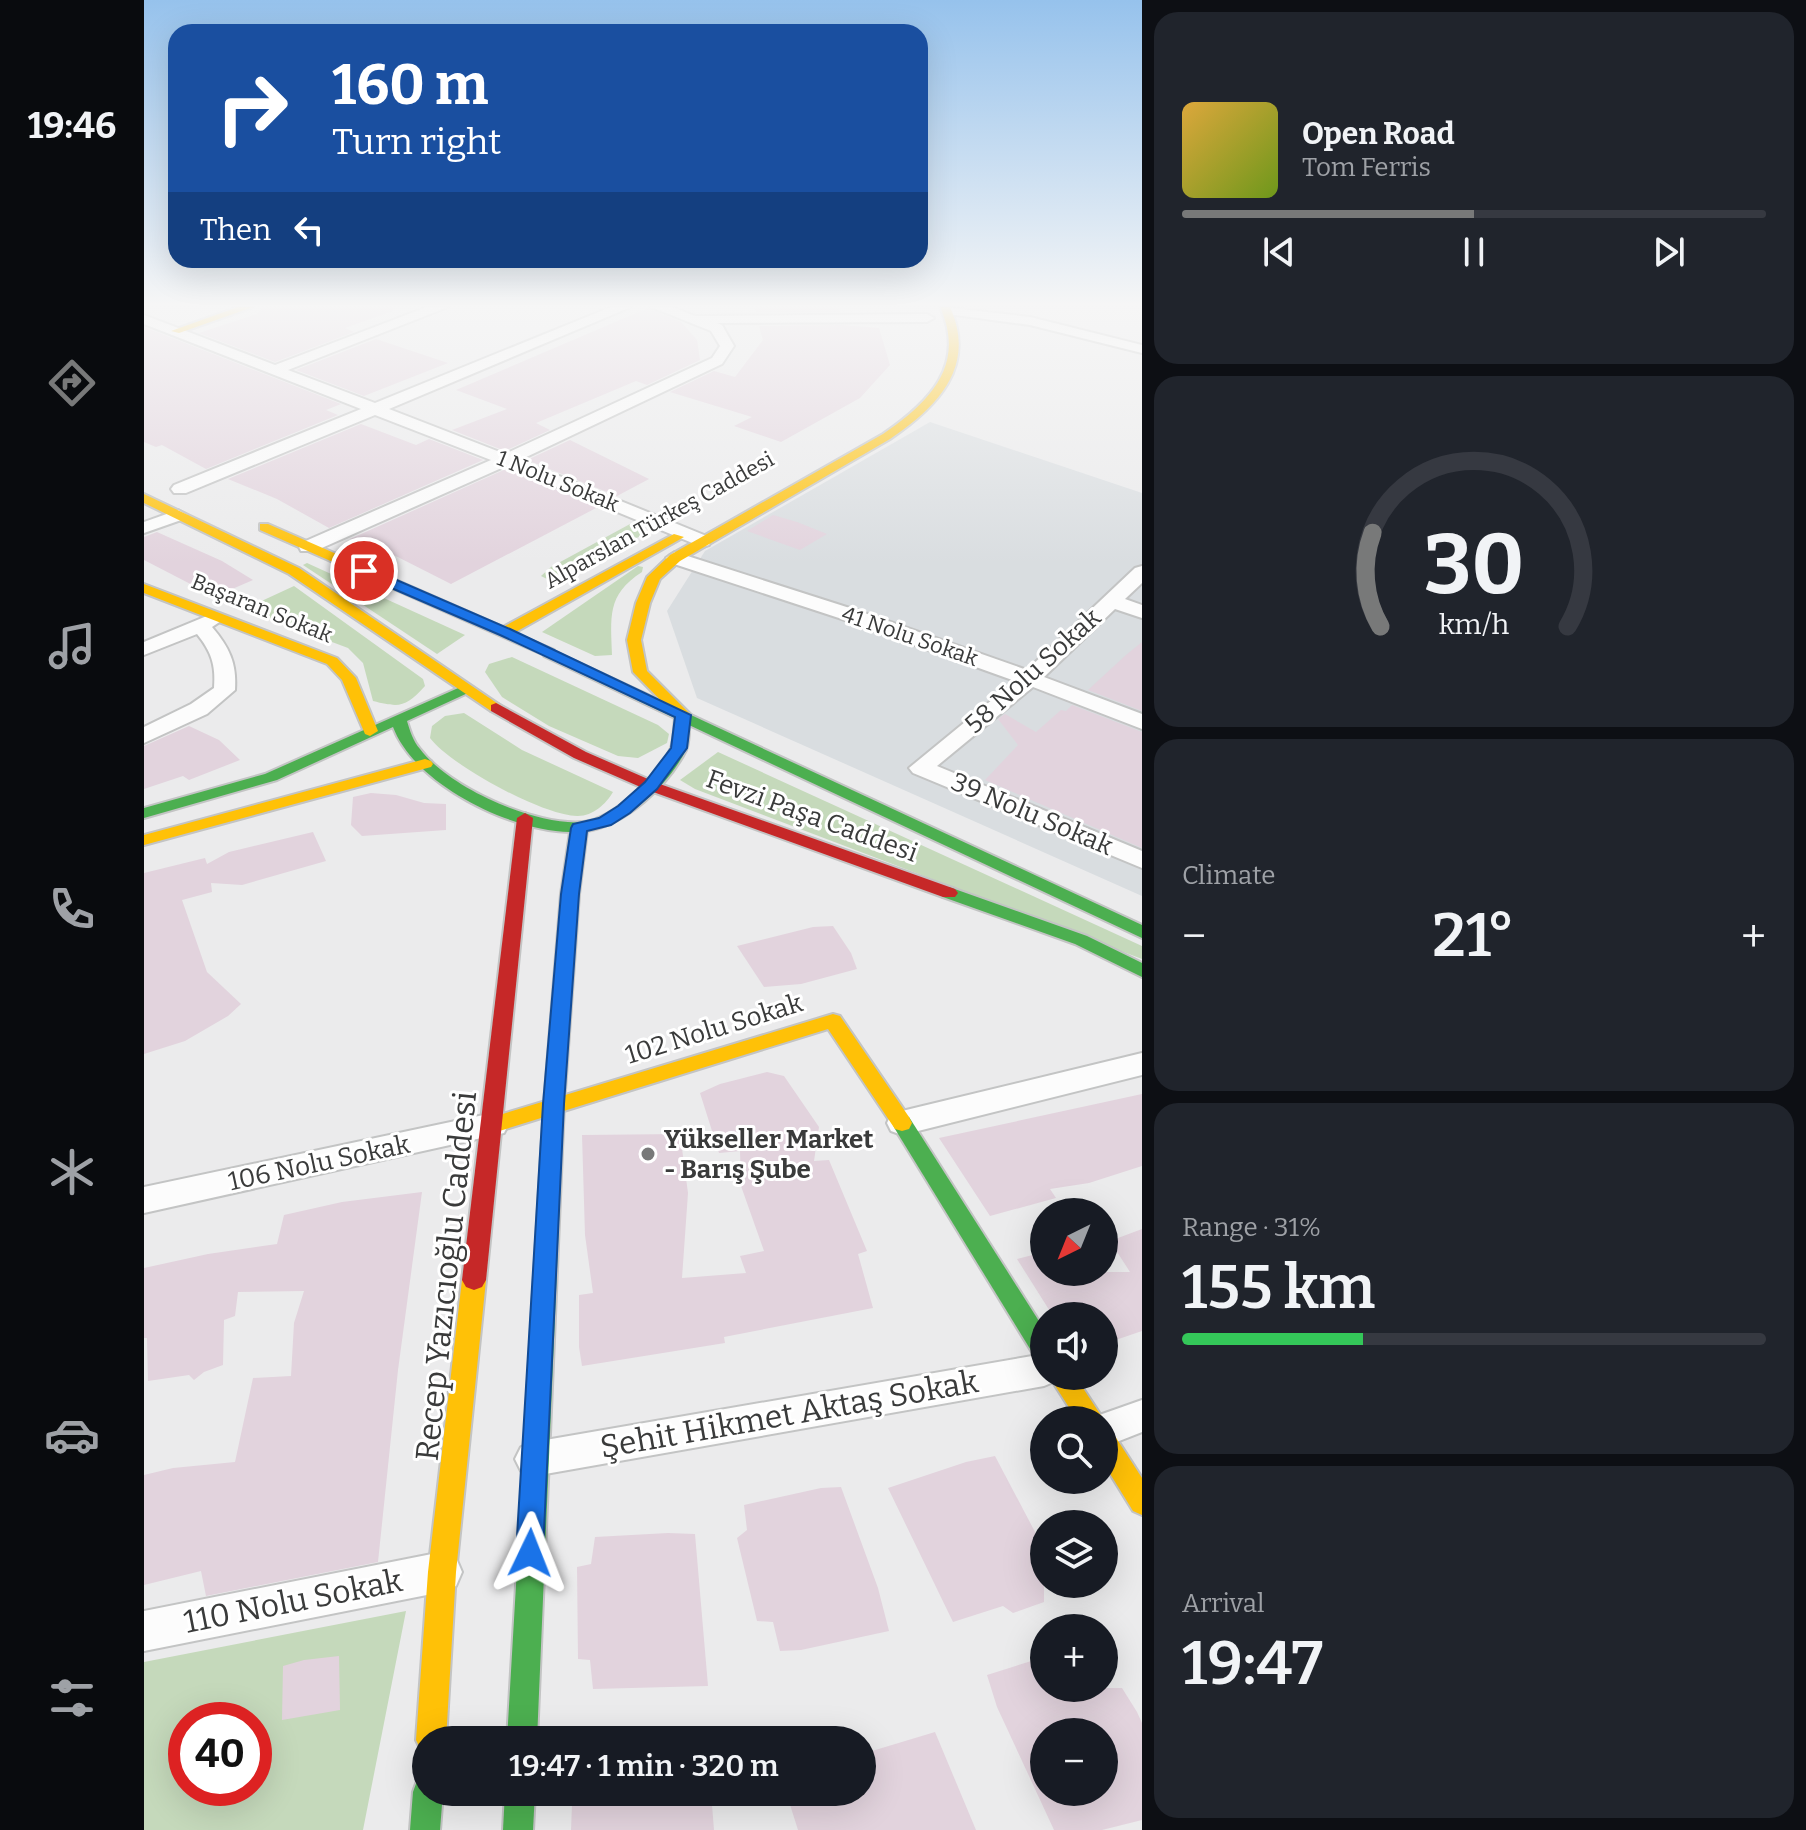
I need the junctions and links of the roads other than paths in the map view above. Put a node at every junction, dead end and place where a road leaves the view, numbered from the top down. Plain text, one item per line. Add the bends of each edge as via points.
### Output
1 (332, 392) edge
2 (416, 392) edge
3 (650, 392) edge
4 (912, 392) edge
5 (937, 392) edge
6 (375, 409) junction
7 (506, 460) junction
8 (174, 486) joint
9 (144, 498) edge
10 (208, 501) dead end
11 (178, 515) junction
12 (251, 521) dead end
13 (144, 528) edge
14 (684, 534) junction
15 (709, 537) junction
16 (308, 547) junction
17 (675, 558) junction
18 (1142, 572) edge
19 (144, 588) edge
20 (1111, 601) junction
21 (1142, 612) edge
22 (210, 621) junction
23 (505, 632) junction
24 (144, 649) edge
25 (1031, 678) junction
26 (465, 689) junction
27 (683, 715) junction
28 (399, 721) junction
29 (1142, 722) edge
30 (370, 731) junction
31 (144, 736) edge
32 (425, 764) junction
33 (921, 768) joint
34 (651, 786) junction
35 (144, 813) edge
36 (525, 818) junction
37 (579, 828) junction
38 (144, 840) edge
39 (1142, 860) edge
40 (1142, 932) edge
41 (1142, 971) edge
42 (1142, 1064) edge
43 (554, 1104) junction
44 (902, 1123) junction
45 (493, 1125) junction
46 (144, 1200) edge
47 (1030, 1328) edge
48 (1030, 1372) edge
49 (1142, 1416) edge
50 (1118, 1425) edge
51 (534, 1459) junction
52 (1118, 1463) edge
53 (1142, 1502) edge
54 (442, 1572) junction
55 (144, 1631) edge
56 (432, 1726) edge
57 (523, 1726) edge
58 (427, 1806) edge
59 (519, 1806) edge
60 (425, 1830) edge
61 (518, 1830) edge

1 - 6 street, 1 Nolu Sokak
2 - 6 street
3 - 7 street
4 - 14 street, Alparslan Türkeş Caddesi via 876,425
5 - 15 street, Alparslan Türkeş Caddesi via 896,429
6 - 7 street, 1 Nolu Sokak
6 - 8 street
7 - 14 street, 1 Nolu Sokak
7 - 16 street
8 - 10 street
9 - 11 street, Fevzi Paşa Caddesi
11 - 13 street
11 - 26 street, Fevzi Paşa Caddesi via 294,571
12 - 16 street, Fevzi Paşa Caddesi
14 - 15 street, 1 Nolu Sokak
14 - 23 street, Alparslan Türkeş Caddesi
15 - 17 street, Alparslan Türkeş Caddesi
16 - 23 street, Fevzi Paşa Caddesi
17 - 25 street, 41 Nolu Sokak
17 - 27 street, Alparslan Türkeş Caddesi via 654,577 634,640 640,672
18 - 20 street, 58 Nolu Sokak
19 - 22 street, Başaran Sokak
20 - 21 street
20 - 25 street, 58 Nolu Sokak
22 - 24 street
22 - 30 street, Başaran Sokak via 332,661 349,678
22 - 31 street via 222,650 224,690 199,709
23 - 26 street, Alparslan Türkeş Caddesi via 477,655
23 - 27 street, Fevzi Paşa Caddesi
25 - 29 street, 41 Nolu Sokak
25 - 33 street, 58 Nolu Sokak
26 - 28 street
26 - 34 street, Fevzi Paşa Caddesi via 527,728
27 - 34 street via 679,748
27 - 40 street, Fevzi Paşa Caddesi
28 - 30 street
28 - 32 street via 405,740
30 - 35 street via 271,777
32 - 36 street
32 - 38 street
33 - 39 street, 39 Nolu Sokak
34 - 37 street via 624,810
34 - 41 street, Fevzi Paşa Caddesi via 1081,940
36 - 37 street
36 - 45 street, Recep Yazıcıoğlu Caddesi
37 - 43 street
42 - 44 street
43 - 44 street, 102 Nolu Sokak via 833,1021
43 - 45 street, 102 Nolu Sokak
43 - 51 street
44 - 47 street
45 - 46 street, 106 Nolu Sokak
45 - 54 street, Recep Yazıcıoğlu Caddesi
48 - 51 street, Şehit Hikmet Aktaş Sokak
49 - 50 street
51 - 57 street
52 - 53 street
54 - 55 street, 110 Nolu Sokak
54 - 56 street, Recep Yazıcıoğlu Caddesi
58 - 60 street
59 - 61 street

